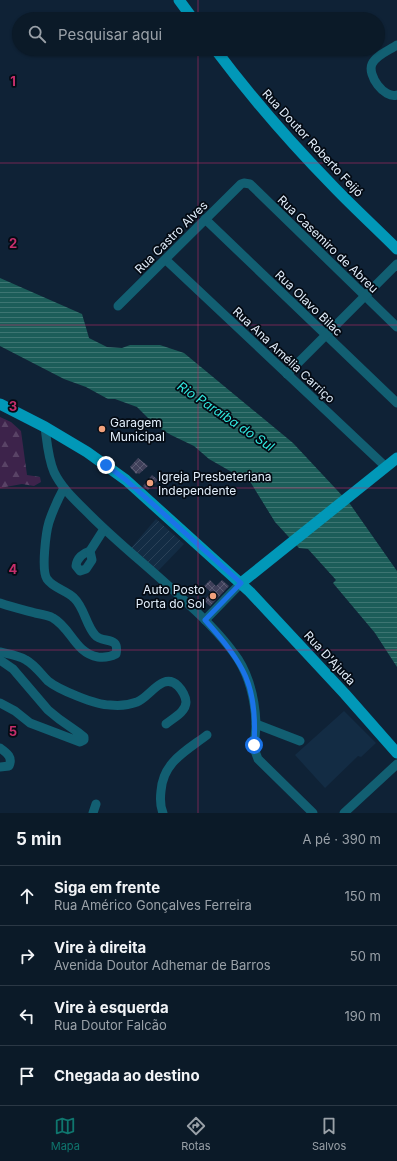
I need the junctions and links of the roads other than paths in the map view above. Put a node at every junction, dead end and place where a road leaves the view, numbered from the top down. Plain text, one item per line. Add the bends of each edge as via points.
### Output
1 (179, 0) edge
2 (188, 12) edge
3 (397, 45) edge
4 (385, 53) edge
5 (220, 56) edge
6 (380, 56) edge
7 (397, 95) edge
8 (241, 184) joint
9 (205, 219) junction
10 (397, 249) edge
11 (166, 260) junction
12 (397, 264) edge
13 (365, 296) junction
14 (118, 306) dead end
15 (397, 327) edge
16 (325, 335) junction
17 (287, 374) junction
18 (397, 403) edge
19 (0, 404) edge
20 (45, 427) junction
21 (397, 458) edge
22 (386, 467) junction
23 (64, 488) junction
24 (104, 529) junction
25 (90, 551) dead end
26 (241, 583) junction
27 (0, 603) edge
28 (205, 620) junction
29 (0, 652) edge
30 (0, 660) edge
31 (0, 703) edge
32 (166, 724) dead end
33 (256, 724) junction
34 (207, 735) dead end
35 (300, 741) dead end
36 (0, 748) edge
37 (397, 753) edge
38 (397, 764) edge
39 (0, 767) edge
40 (96, 804) dead end
41 (93, 813) edge
42 (163, 813) edge
43 (313, 813) edge
44 (344, 813) edge

1 - 2 main road
3 - 4 street
5 - 10 main road, Rua Doutor Roberto Feijó via 262,109 299,150
6 - 7 street via 372,64 372,76 388,95
8 - 9 street, Rua Castro Alves
8 - 13 street, Rua Casemiro de Abreu via 250,184
9 - 11 street, Rua Castro Alves
9 - 16 street, Rua Olavo Bilac
11 - 14 street, Rua Castro Alves
11 - 17 street, Rua Ana Amélia Carriço
12 - 13 street
13 - 15 street, Rua Casemiro de Abreu
13 - 16 street
16 - 17 street
16 - 18 street, Rua Olavo Bilac
17 - 22 street, Rua Ana Amélia Carriço
19 - 20 main road
20 - 23 street via 54,472
20 - 26 main road, Rua D'Ajuda via 121,476
21 - 22 main road
22 - 26 main road
23 - 24 street
23 - 27 street via 48,524 43,566 46,578 75,598 95,636 111,640 117,649 116,654 104,658 86,653 52,617
24 - 25 street
24 - 28 street
26 - 28 street
26 - 37 main road, Rua D'Ajuda
28 - 33 street via 228,645 244,671 253,700
29 - 32 street via 27,660 53,685 108,705 138,702 162,683 175,683 185,697 186,704 184,710
30 - 31 street via 13,668 48,710 79,733 84,740 80,742 30,723
33 - 35 street
33 - 43 street via 254,745 258,758
34 - 42 street via 170,764 165,772 160,799
36 - 39 street via 10,757 11,762 9,766
38 - 44 street
40 - 41 street

